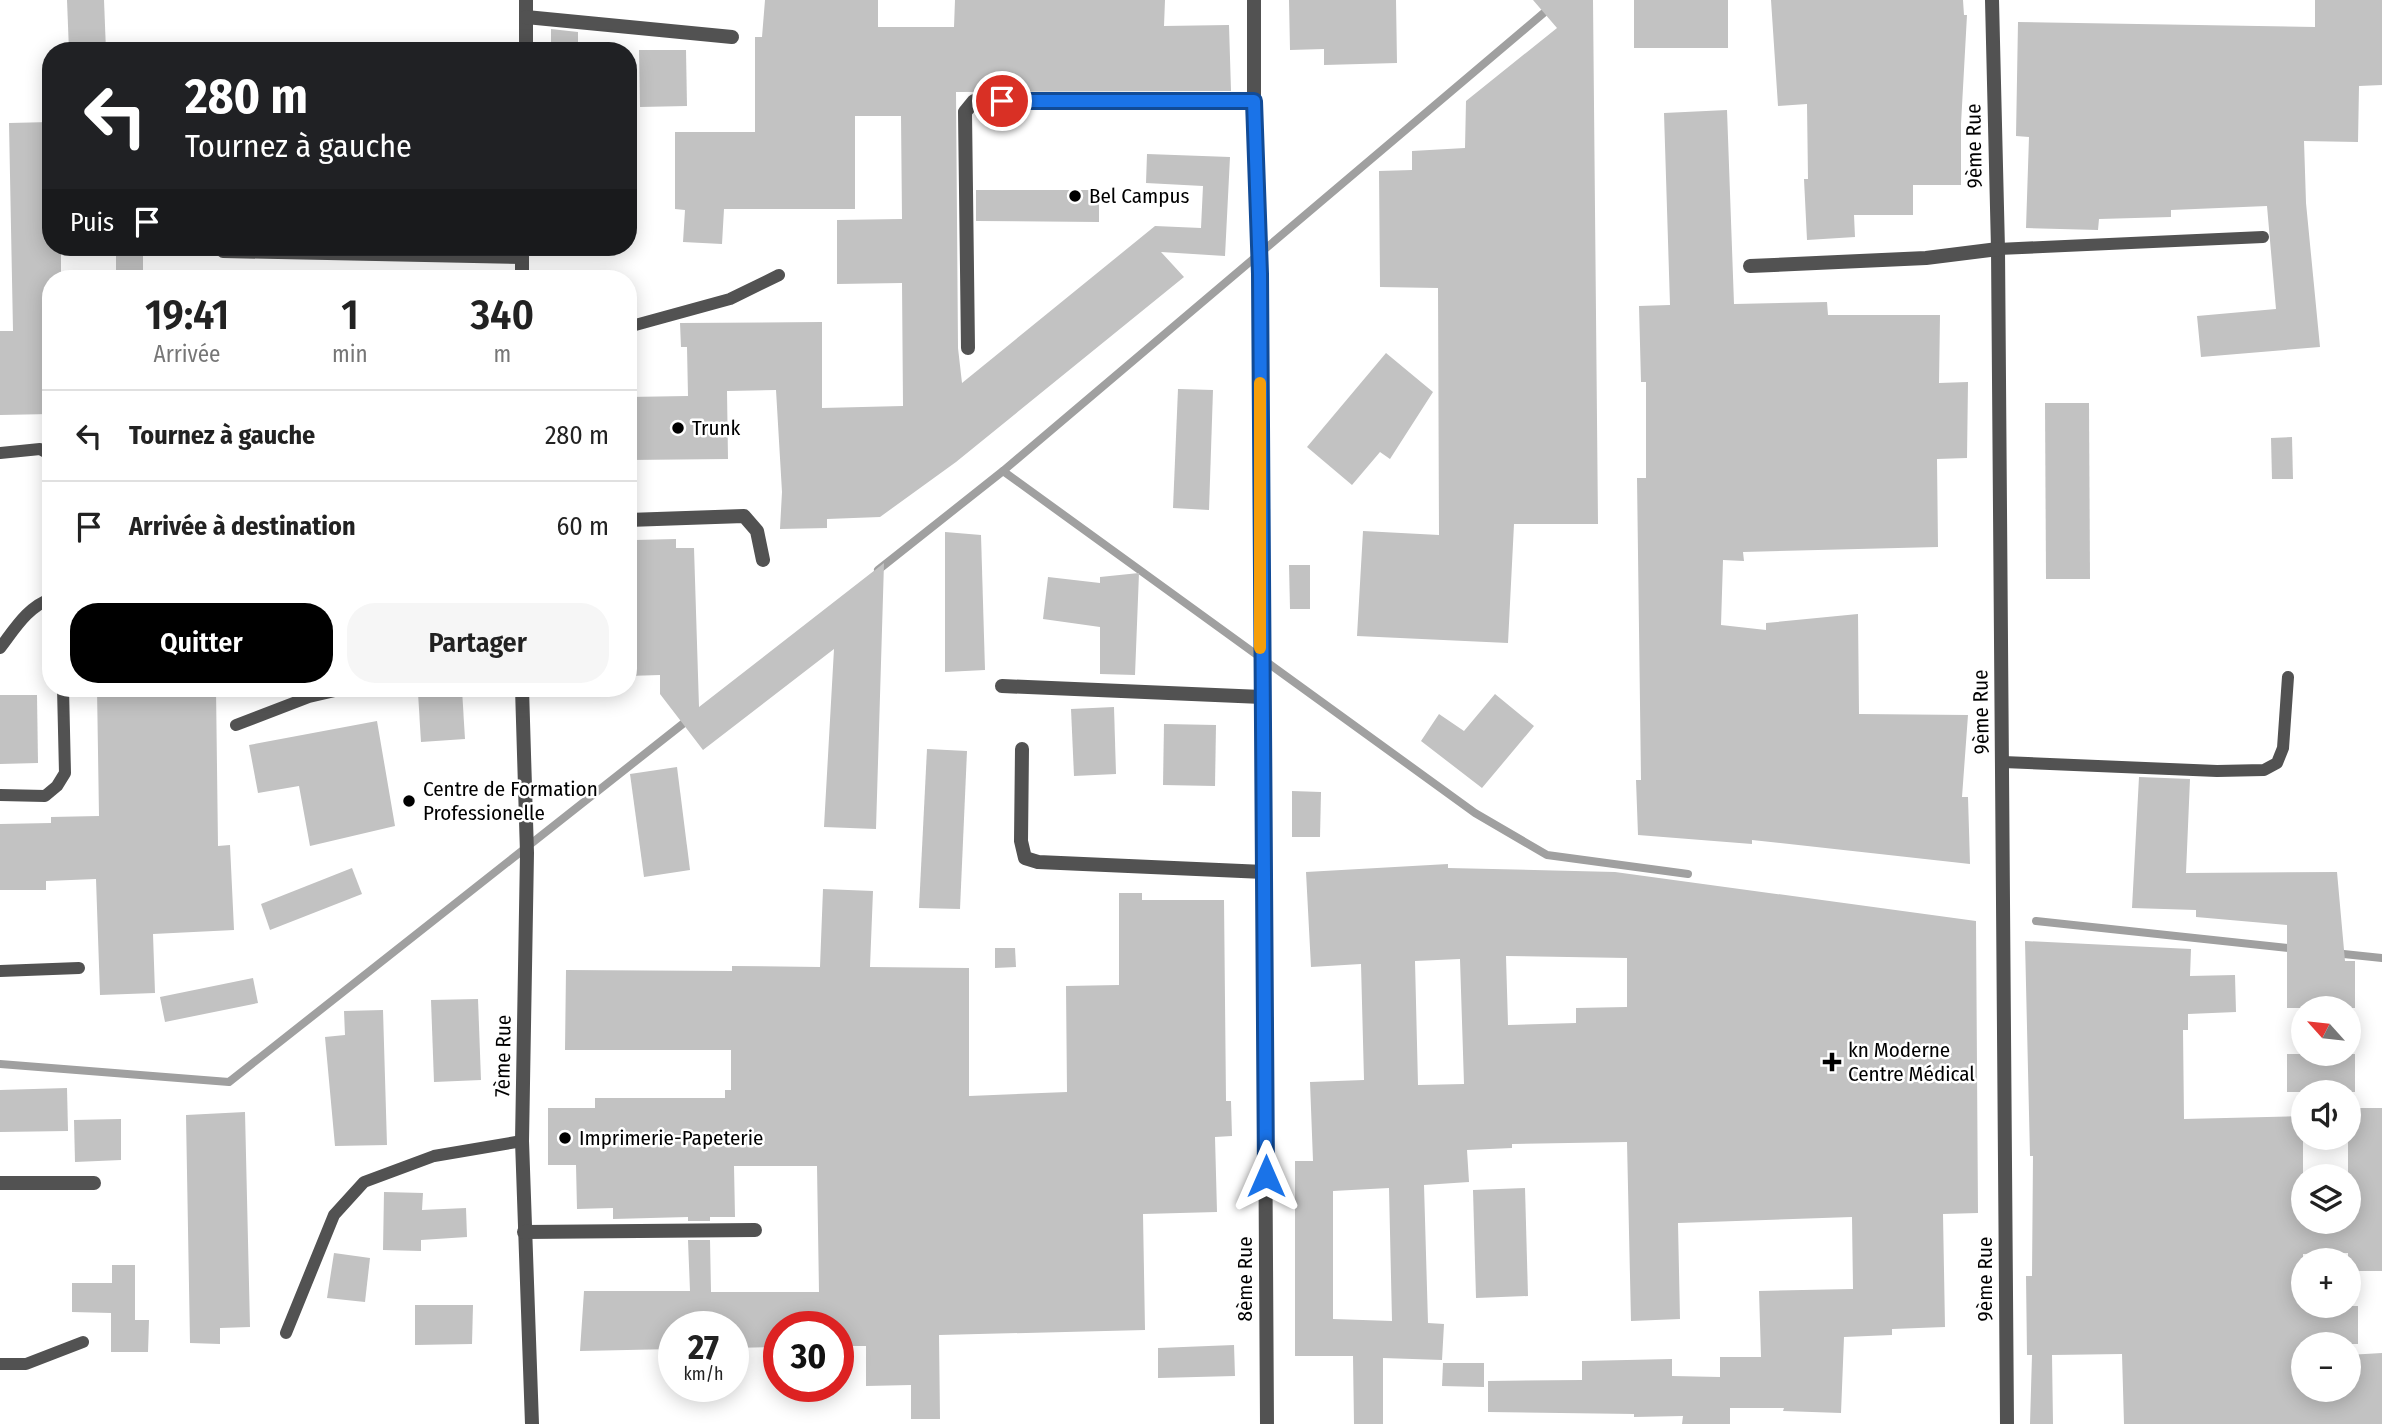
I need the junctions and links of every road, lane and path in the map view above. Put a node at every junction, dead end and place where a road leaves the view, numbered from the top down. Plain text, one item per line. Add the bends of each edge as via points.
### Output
1 (526, 0) edge
2 (1254, 0) edge
3 (1992, 0) edge
4 (526, 17) junction
5 (732, 37) dead end
6 (526, 42) edge
7 (1254, 101) junction
8 (2263, 237) dead end
9 (1998, 249) junction
10 (1750, 266) dead end
11 (779, 275) dead end
12 (637, 325) edge
13 (968, 348) dead end
14 (42, 450) edge
15 (0, 453) edge
16 (637, 520) edge
17 (763, 560) dead end
18 (42, 601) edge
19 (0, 648) edge
20 (2288, 677) dead end
21 (1002, 686) dead end
22 (63, 697) edge
23 (306, 697) edge
24 (522, 697) edge
25 (1262, 697) junction
26 (236, 725) dead end
27 (1022, 749) dead end
28 (2003, 762) junction
29 (0, 794) edge
30 (1264, 872) junction
31 (79, 968) dead end
32 (0, 971) edge
33 (522, 1141) junction
34 (0, 1183) edge
35 (94, 1183) dead end
36 (755, 1230) dead end
37 (524, 1232) junction
38 (286, 1333) dead end
39 (83, 1342) dead end
40 (0, 1364) edge
41 (532, 1424) edge
42 (1267, 1424) edge
43 (2007, 1424) edge

1 - 4 street
2 - 7 street, 8ème Rue
3 - 9 street, 9ème Rue
4 - 5 street
4 - 6 street
7 - 13 street via 968,104
7 - 25 street, 8ème Rue via 1260,274
8 - 9 lane
9 - 10 street via 1926,258
9 - 28 street, 9ème Rue
11 - 12 lane via 730,299
14 - 15 lane
16 - 17 street via 744,516 757,531
18 - 19 lane
20 - 28 lane via 2283,748 2277,763 2264,770
21 - 25 street
22 - 29 lane via 65,773 61,780 46,796
23 - 26 lane
24 - 33 street, 7ème Rue via 527,853
25 - 30 street, 8ème Rue
27 - 30 street via 1021,841 1025,858
28 - 43 street, 9ème Rue
30 - 42 street, 8ème Rue
31 - 32 lane
33 - 37 street, 7ème Rue
33 - 38 lane via 434,1156 364,1182 334,1215
34 - 35 street
36 - 37 street
37 - 41 street, 7ème Rue
39 - 40 lane via 26,1364

